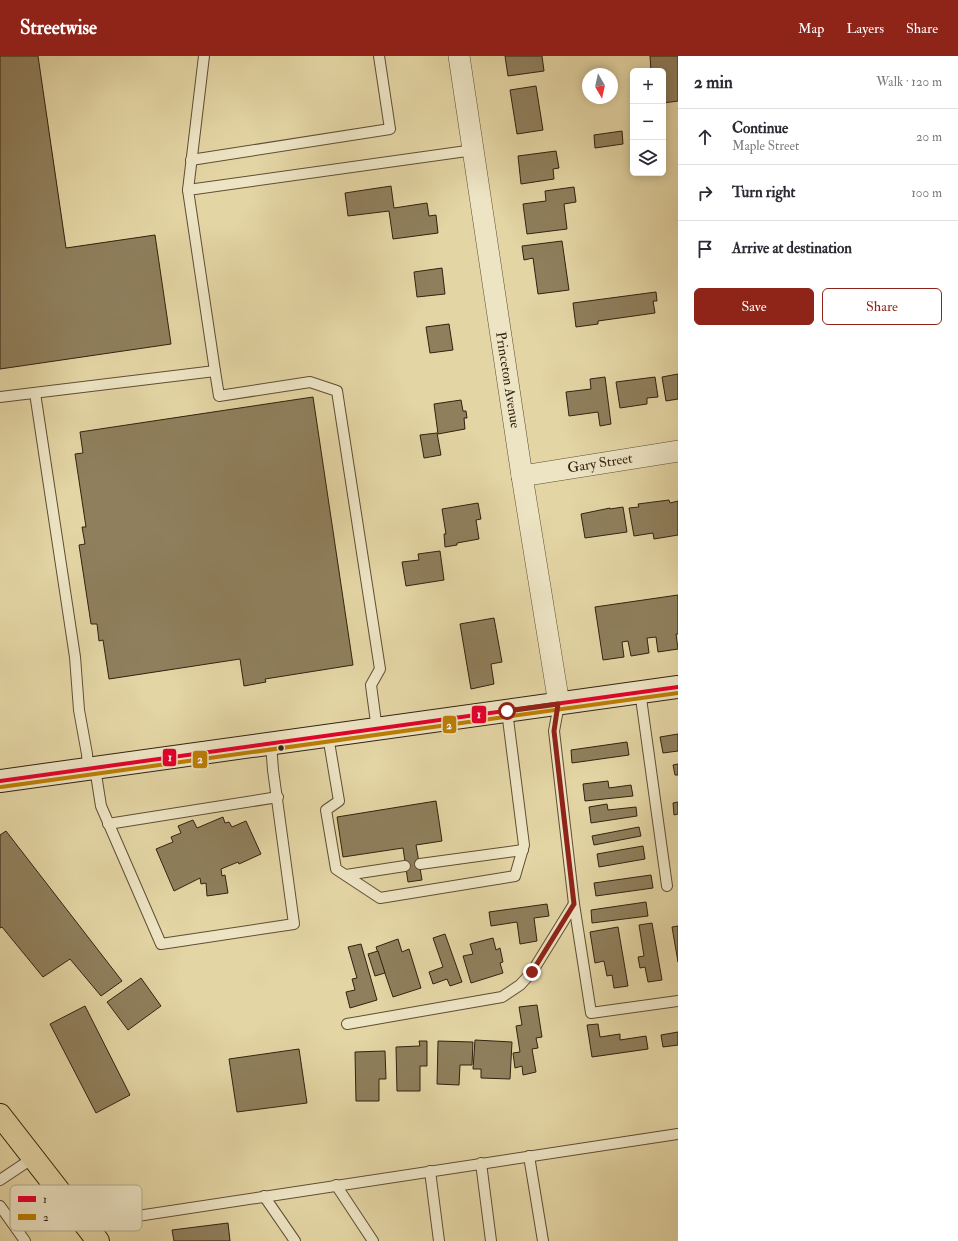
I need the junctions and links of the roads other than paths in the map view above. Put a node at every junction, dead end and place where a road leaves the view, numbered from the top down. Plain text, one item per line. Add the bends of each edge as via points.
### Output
1 (204, 56) edge
2 (379, 56) edge
3 (459, 56) edge
4 (474, 150) junction
5 (191, 160) junction
6 (188, 190) junction
7 (215, 370) junction
8 (35, 393) junction
9 (0, 397) edge
10 (678, 451) edge
11 (522, 476) junction
12 (678, 687) edge
13 (640, 692) junction
14 (558, 704) junction
15 (507, 711) junction
16 (377, 730) junction
17 (328, 736) junction
18 (271, 744) junction
19 (91, 769) junction
20 (0, 781) edge
21 (278, 797) junction
22 (108, 824) junction
23 (523, 850) junction
24 (420, 864) dead end
25 (406, 866) dead end
26 (346, 876) junction
27 (667, 886) dead end
28 (574, 904) junction
29 (678, 1000) edge
30 (347, 1024) dead end
31 (0, 1115) edge
32 (678, 1134) edge
33 (529, 1156) junction
34 (33, 1158) junction
35 (481, 1163) junction
36 (430, 1171) junction
37 (0, 1180) edge
38 (54, 1185) edge
39 (336, 1185) junction
40 (264, 1196) junction
41 (0, 1206) edge
42 (142, 1215) edge
43 (10, 1220) edge
44 (18, 1231) edge
45 (90, 1231) edge
46 (25, 1241) edge
47 (98, 1241) edge
48 (296, 1241) edge
49 (373, 1241) edge
50 (440, 1241) edge
51 (491, 1241) edge
52 (543, 1241) edge

1 - 5 lane
2 - 5 lane via 390,129
3 - 4 street, Princeton Avenue
4 - 6 lane
4 - 11 street, Princeton Avenue
5 - 6 lane
6 - 7 lane
7 - 8 lane
7 - 16 lane via 219,396 310,382 337,391 380,669 371,684
8 - 9 lane
8 - 19 lane via 75,657 79,710
10 - 11 street, Gary Street
11 - 14 street, Princeton Avenue
12 - 13 street
13 - 14 street
13 - 27 lane
14 - 15 street
14 - 28 lane via 554,731
15 - 16 street
15 - 23 lane
16 - 17 street
17 - 18 street
17 - 26 lane via 339,801 326,810 336,869
18 - 19 street
18 - 21 lane
19 - 20 street
19 - 22 lane
21 - 22 lane
21 - 22 lane via 294,924 161,944
23 - 24 lane
23 - 26 lane via 515,876 380,898
25 - 26 lane
28 - 29 lane via 591,1013
28 - 30 lane via 532,972 520,985 502,997
31 - 34 main road
32 - 33 lane
33 - 35 lane
33 - 52 lane
34 - 37 lane
34 - 38 main road
35 - 36 lane
35 - 51 lane
36 - 39 lane
36 - 50 lane
39 - 40 lane
39 - 49 lane
40 - 42 lane
40 - 48 lane
41 - 43 lane
44 - 46 lane
45 - 47 main road

